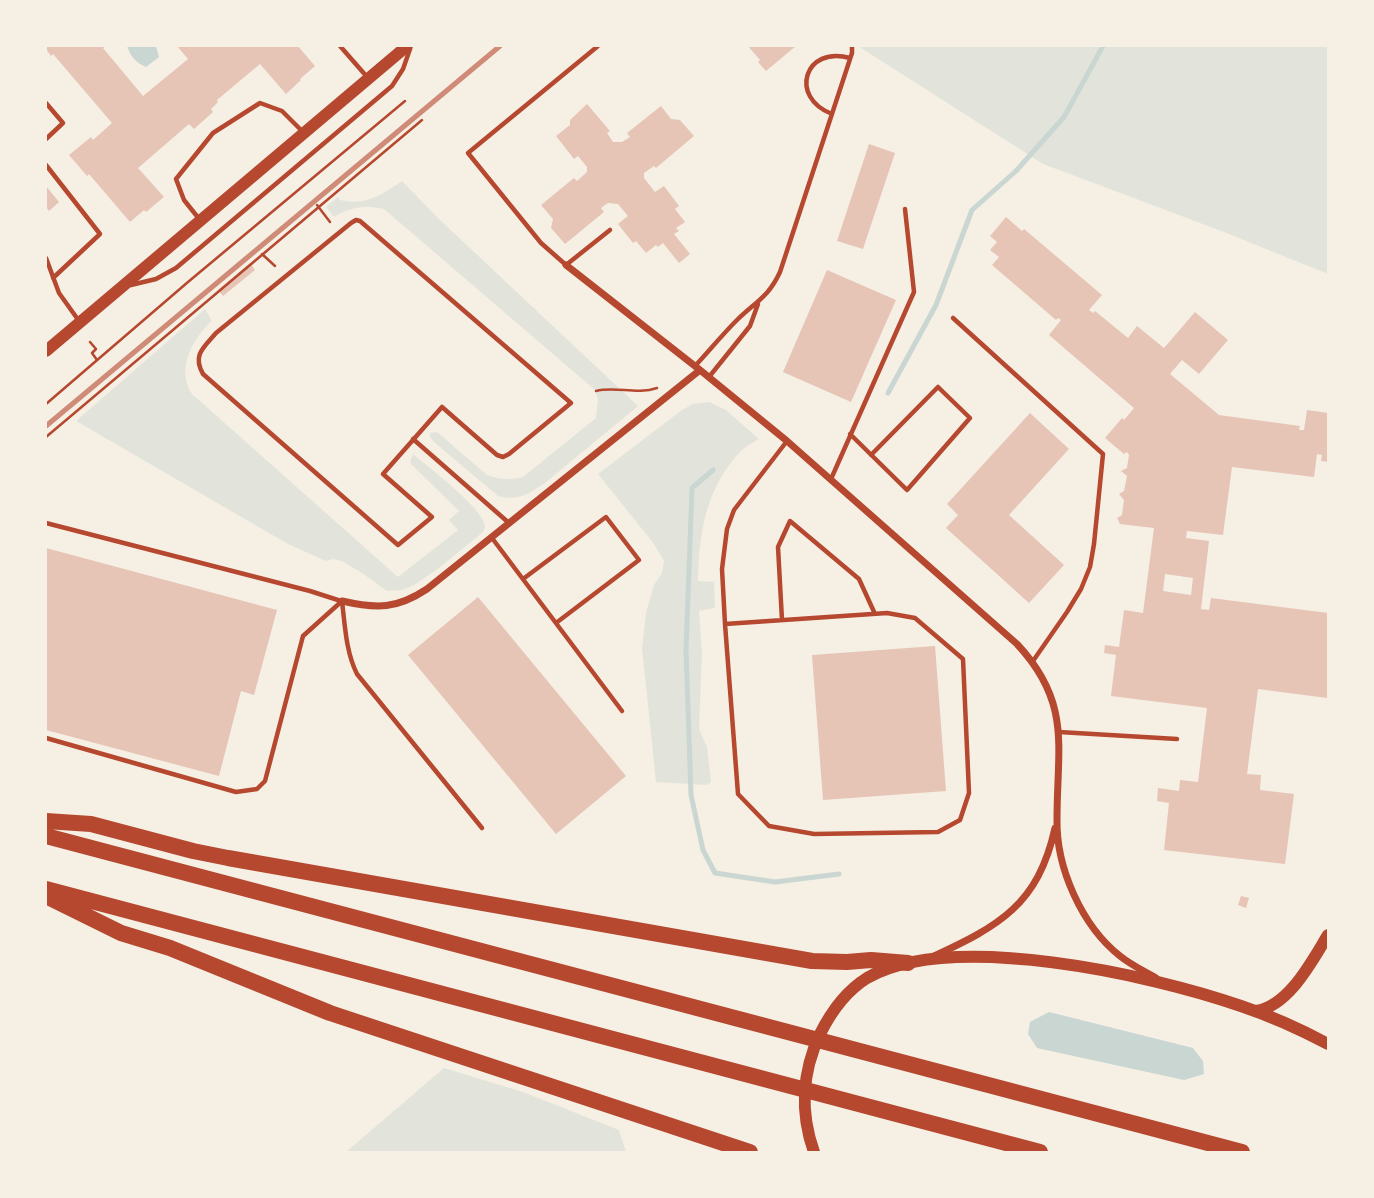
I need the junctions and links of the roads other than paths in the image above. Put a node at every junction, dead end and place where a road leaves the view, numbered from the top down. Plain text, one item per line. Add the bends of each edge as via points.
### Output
1 (340, 46) edge
2 (409, 46) edge
3 (597, 46) edge
4 (852, 46) edge
5 (850, 58) junction
6 (369, 78) junction
7 (46, 103) edge
8 (832, 114) junction
9 (304, 133) junction
10 (46, 139) edge
11 (46, 165) edge
12 (905, 209) dead end
13 (200, 221) junction
14 (610, 230) dead end
15 (46, 258) edge
16 (566, 265) junction
17 (53, 278) junction
18 (120, 288) junction
19 (758, 303) junction
20 (953, 318) dead end
21 (80, 322) junction
22 (46, 351) edge
23 (698, 368) junction
24 (709, 377) junction
25 (850, 434) junction
26 (413, 439) junction
27 (787, 440) junction
28 (871, 455) junction
29 (831, 479) junction
30 (46, 523) edge
31 (510, 524) junction
32 (492, 538) junction
33 (523, 579) junction
34 (342, 601) junction
35 (875, 614) junction
36 (782, 620) junction
37 (556, 623) junction
38 (725, 624) junction
39 (1033, 661) junction
40 (622, 711) dead end
41 (1059, 732) junction
42 (46, 738) edge
43 (1177, 739) dead end
44 (46, 821) edge
45 (1057, 821) junction
46 (482, 828) dead end
47 (46, 836) edge
48 (46, 889) edge
49 (46, 896) edge
50 (1328, 935) edge
51 (926, 960) junction
52 (908, 963) junction
53 (1186, 990) junction
54 (1255, 1011) junction
55 (1328, 1044) edge
56 (813, 1152) edge
57 (750, 1153) edge
58 (1040, 1153) edge
59 (1242, 1153) edge

1 - 6 lane
2 - 6 main road
2 - 18 lane via 392,86 230,224 176,268 156,279
3 - 16 lane via 468,153 541,243
4 - 5 lane
5 - 8 lane
5 - 8 lane via 822,58 806,81 810,99
6 - 9 main road
7 - 10 lane via 63,124
8 - 19 lane via 780,272
9 - 13 main road
9 - 13 lane via 282,111 260,103 213,133 176,179
11 - 17 lane via 100,234
12 - 25 lane via 914,292
13 - 18 main road
14 - 16 lane
15 - 17 lane
16 - 23 street
17 - 21 lane
18 - 21 main road
19 - 23 lane via 734,323
19 - 24 lane via 750,326
20 - 39 lane via 1103,454 1090,568
21 - 22 main road
23 - 24 street
23 - 31 street
24 - 27 street
25 - 28 lane
25 - 29 lane
26 - 26 lane via 442,407 503,457 571,403 360,221 351,223 216,332 200,352 203,374 398,545 432,517 383,474
26 - 31 lane
27 - 29 street
27 - 38 lane via 734,510 727,529 722,569
28 - 28 lane via 907,490 970,418 938,387
29 - 39 street
30 - 34 lane
31 - 32 street
32 - 33 lane
32 - 34 street via 427,589 398,604 365,606
33 - 37 lane
33 - 37 lane via 606,517 639,560
34 - 42 lane via 303,636 265,781 257,789 236,792
34 - 46 lane via 349,653 357,674
35 - 36 lane
35 - 36 lane via 859,579 790,521 778,547
35 - 38 lane via 915,618 963,659 969,793 960,820 938,832 814,834 769,826 738,794
36 - 38 lane
37 - 40 lane
39 - 41 street via 1054,704
41 - 43 lane
41 - 45 street
44 - 52 highway via 91,824 228,858 812,961
45 - 51 street via 1043,868 1022,901 994,925
45 - 53 street via 1069,884 1097,933 1136,968
47 - 59 highway
48 - 58 highway
49 - 57 highway via 121,933 170,948 321,1010
50 - 54 main road via 1286,995
51 - 52 main road
51 - 53 main road via 1053,963
52 - 56 main road via 865,979 825,1024 808,1069 804,1106
53 - 54 main road
54 - 55 main road

